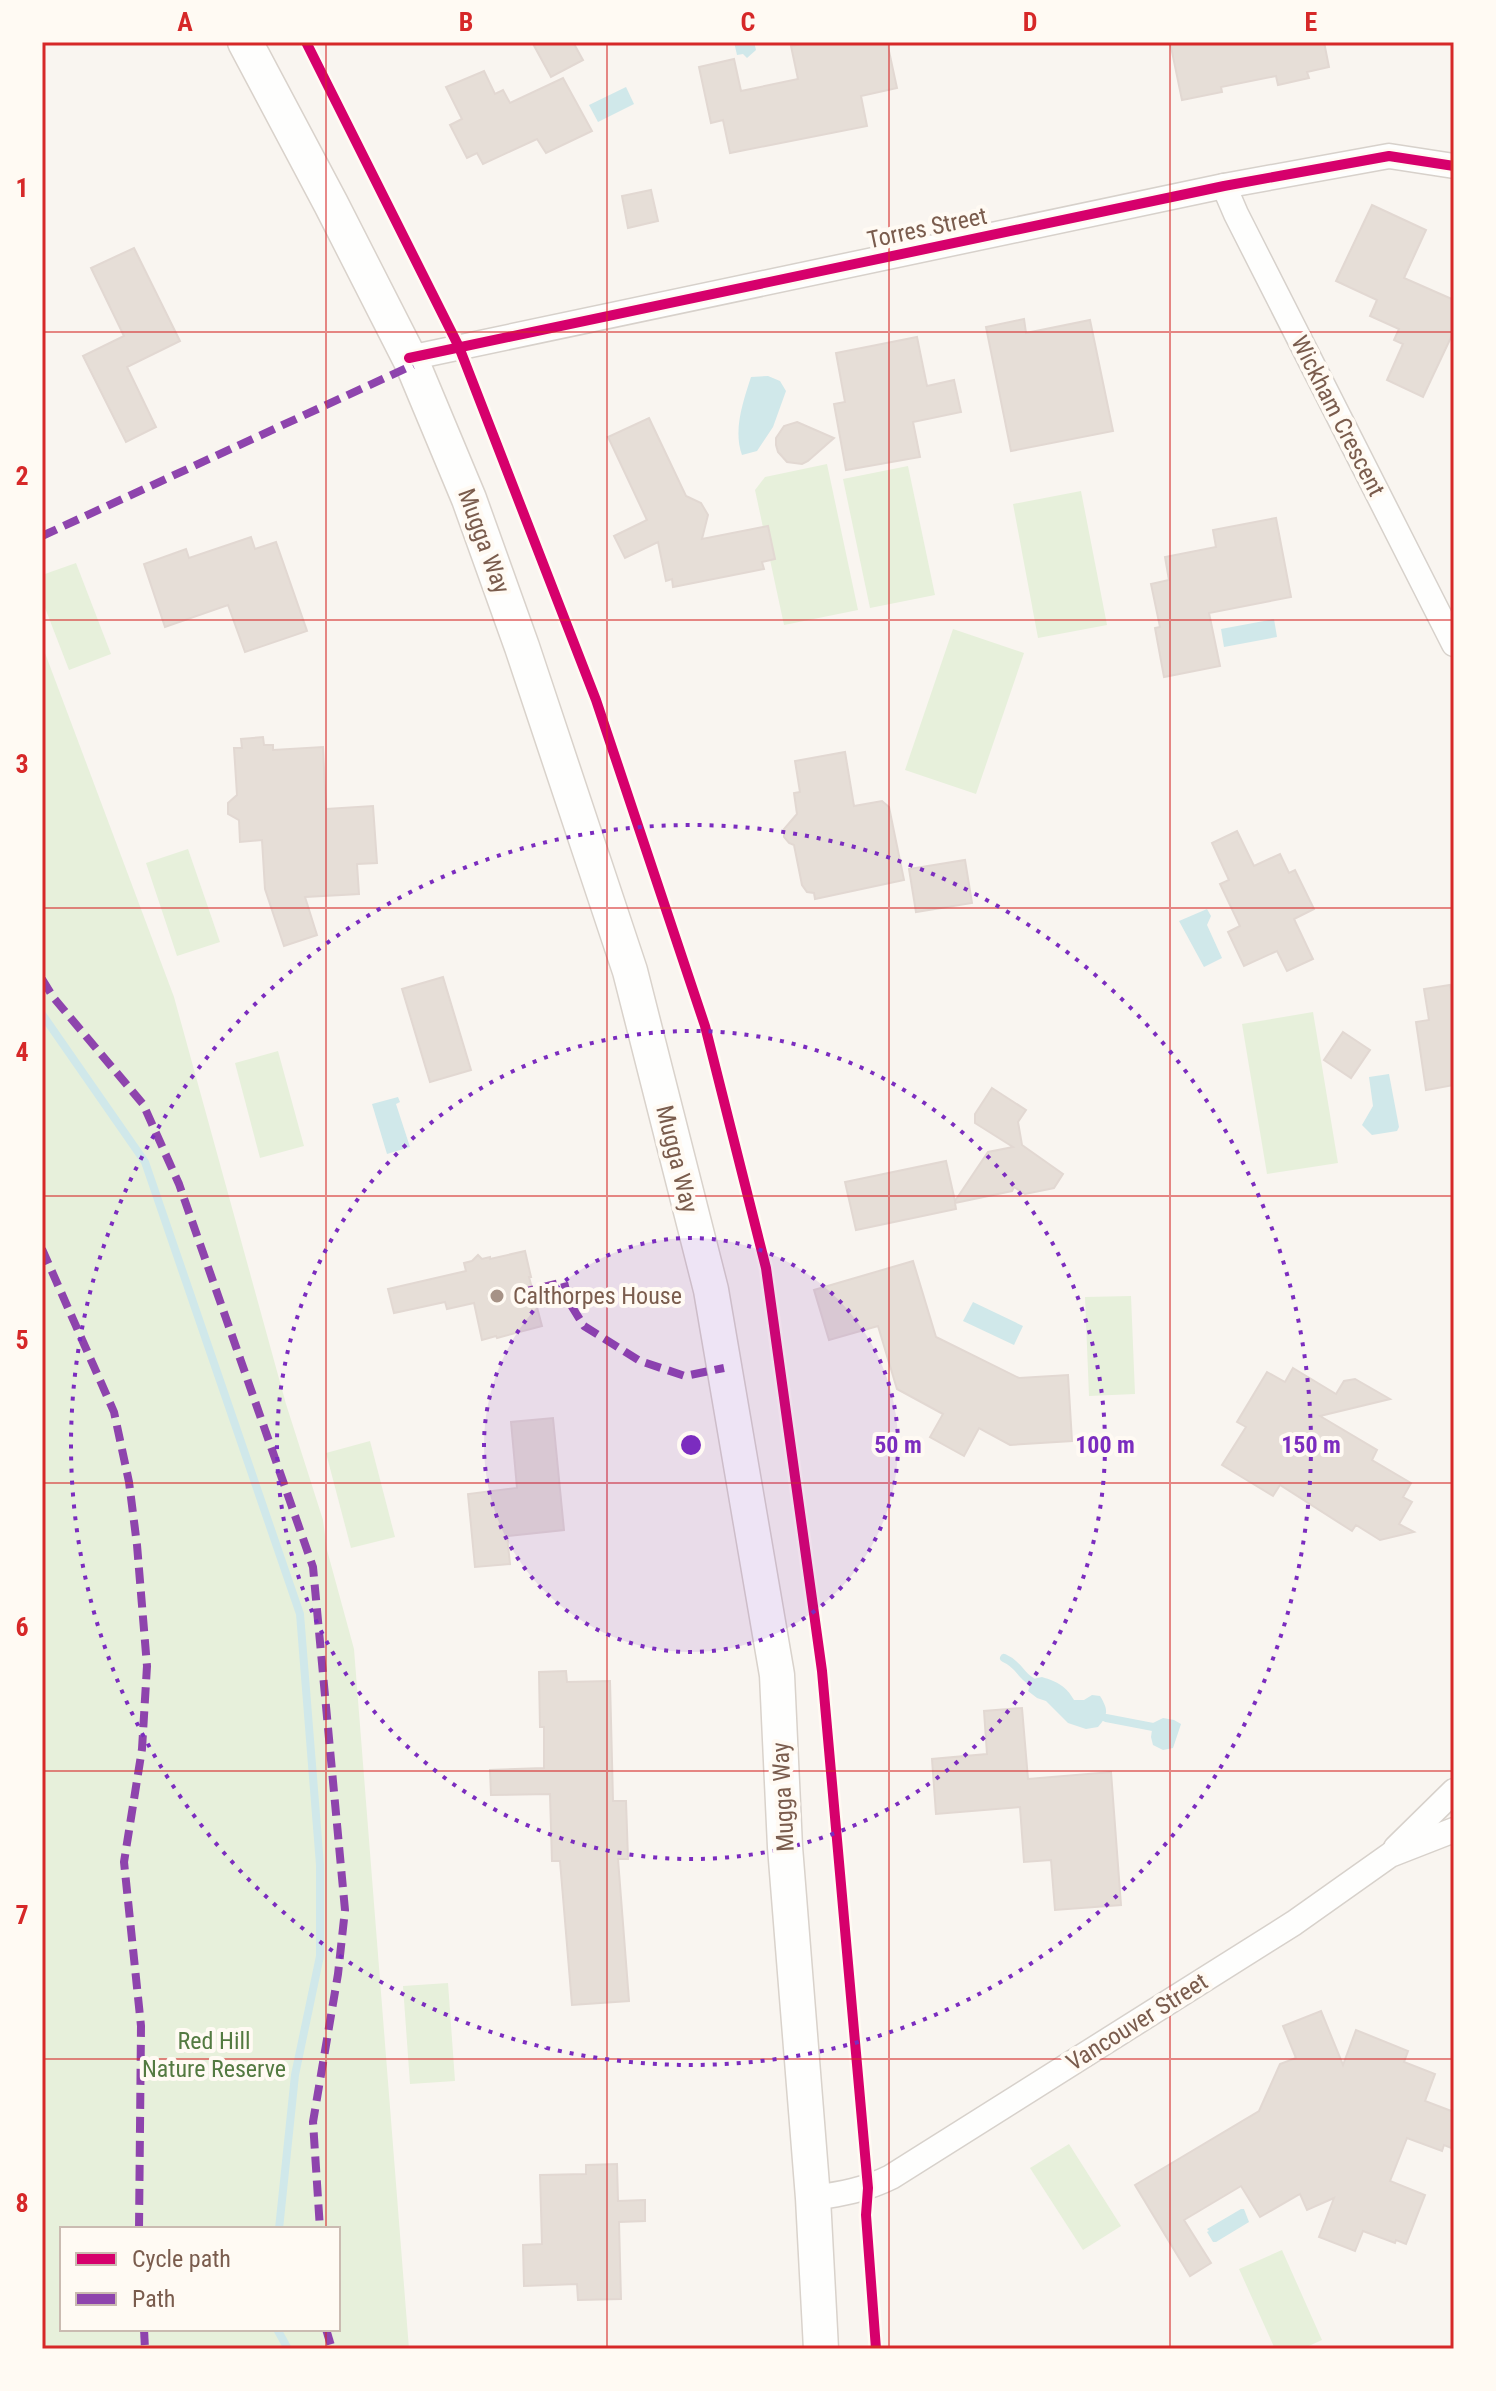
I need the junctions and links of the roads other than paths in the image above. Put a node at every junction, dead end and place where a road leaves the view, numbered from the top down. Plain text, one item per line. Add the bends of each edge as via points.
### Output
1 (245, 42) edge
2 (1454, 166) edge
3 (1224, 186) junction
4 (409, 358) junction
5 (1454, 644) edge
6 (1454, 1791) edge
7 (1454, 1830) edge
8 (1390, 1855) junction
9 (813, 2198) junction
10 (821, 2349) edge

1 - 4 main road, Mugga Way
2 - 3 street, Torres Street via 1389,156
3 - 4 street, Torres Street
3 - 5 street, Wickham Crescent
4 - 9 main road, Mugga Way via 469,499 630,971 711,1290 777,1675
6 - 8 street
7 - 8 street, Vancouver Street
8 - 9 street, Vancouver Street via 1294,1923 891,2177 848,2194
9 - 10 main road, Mugga Way

